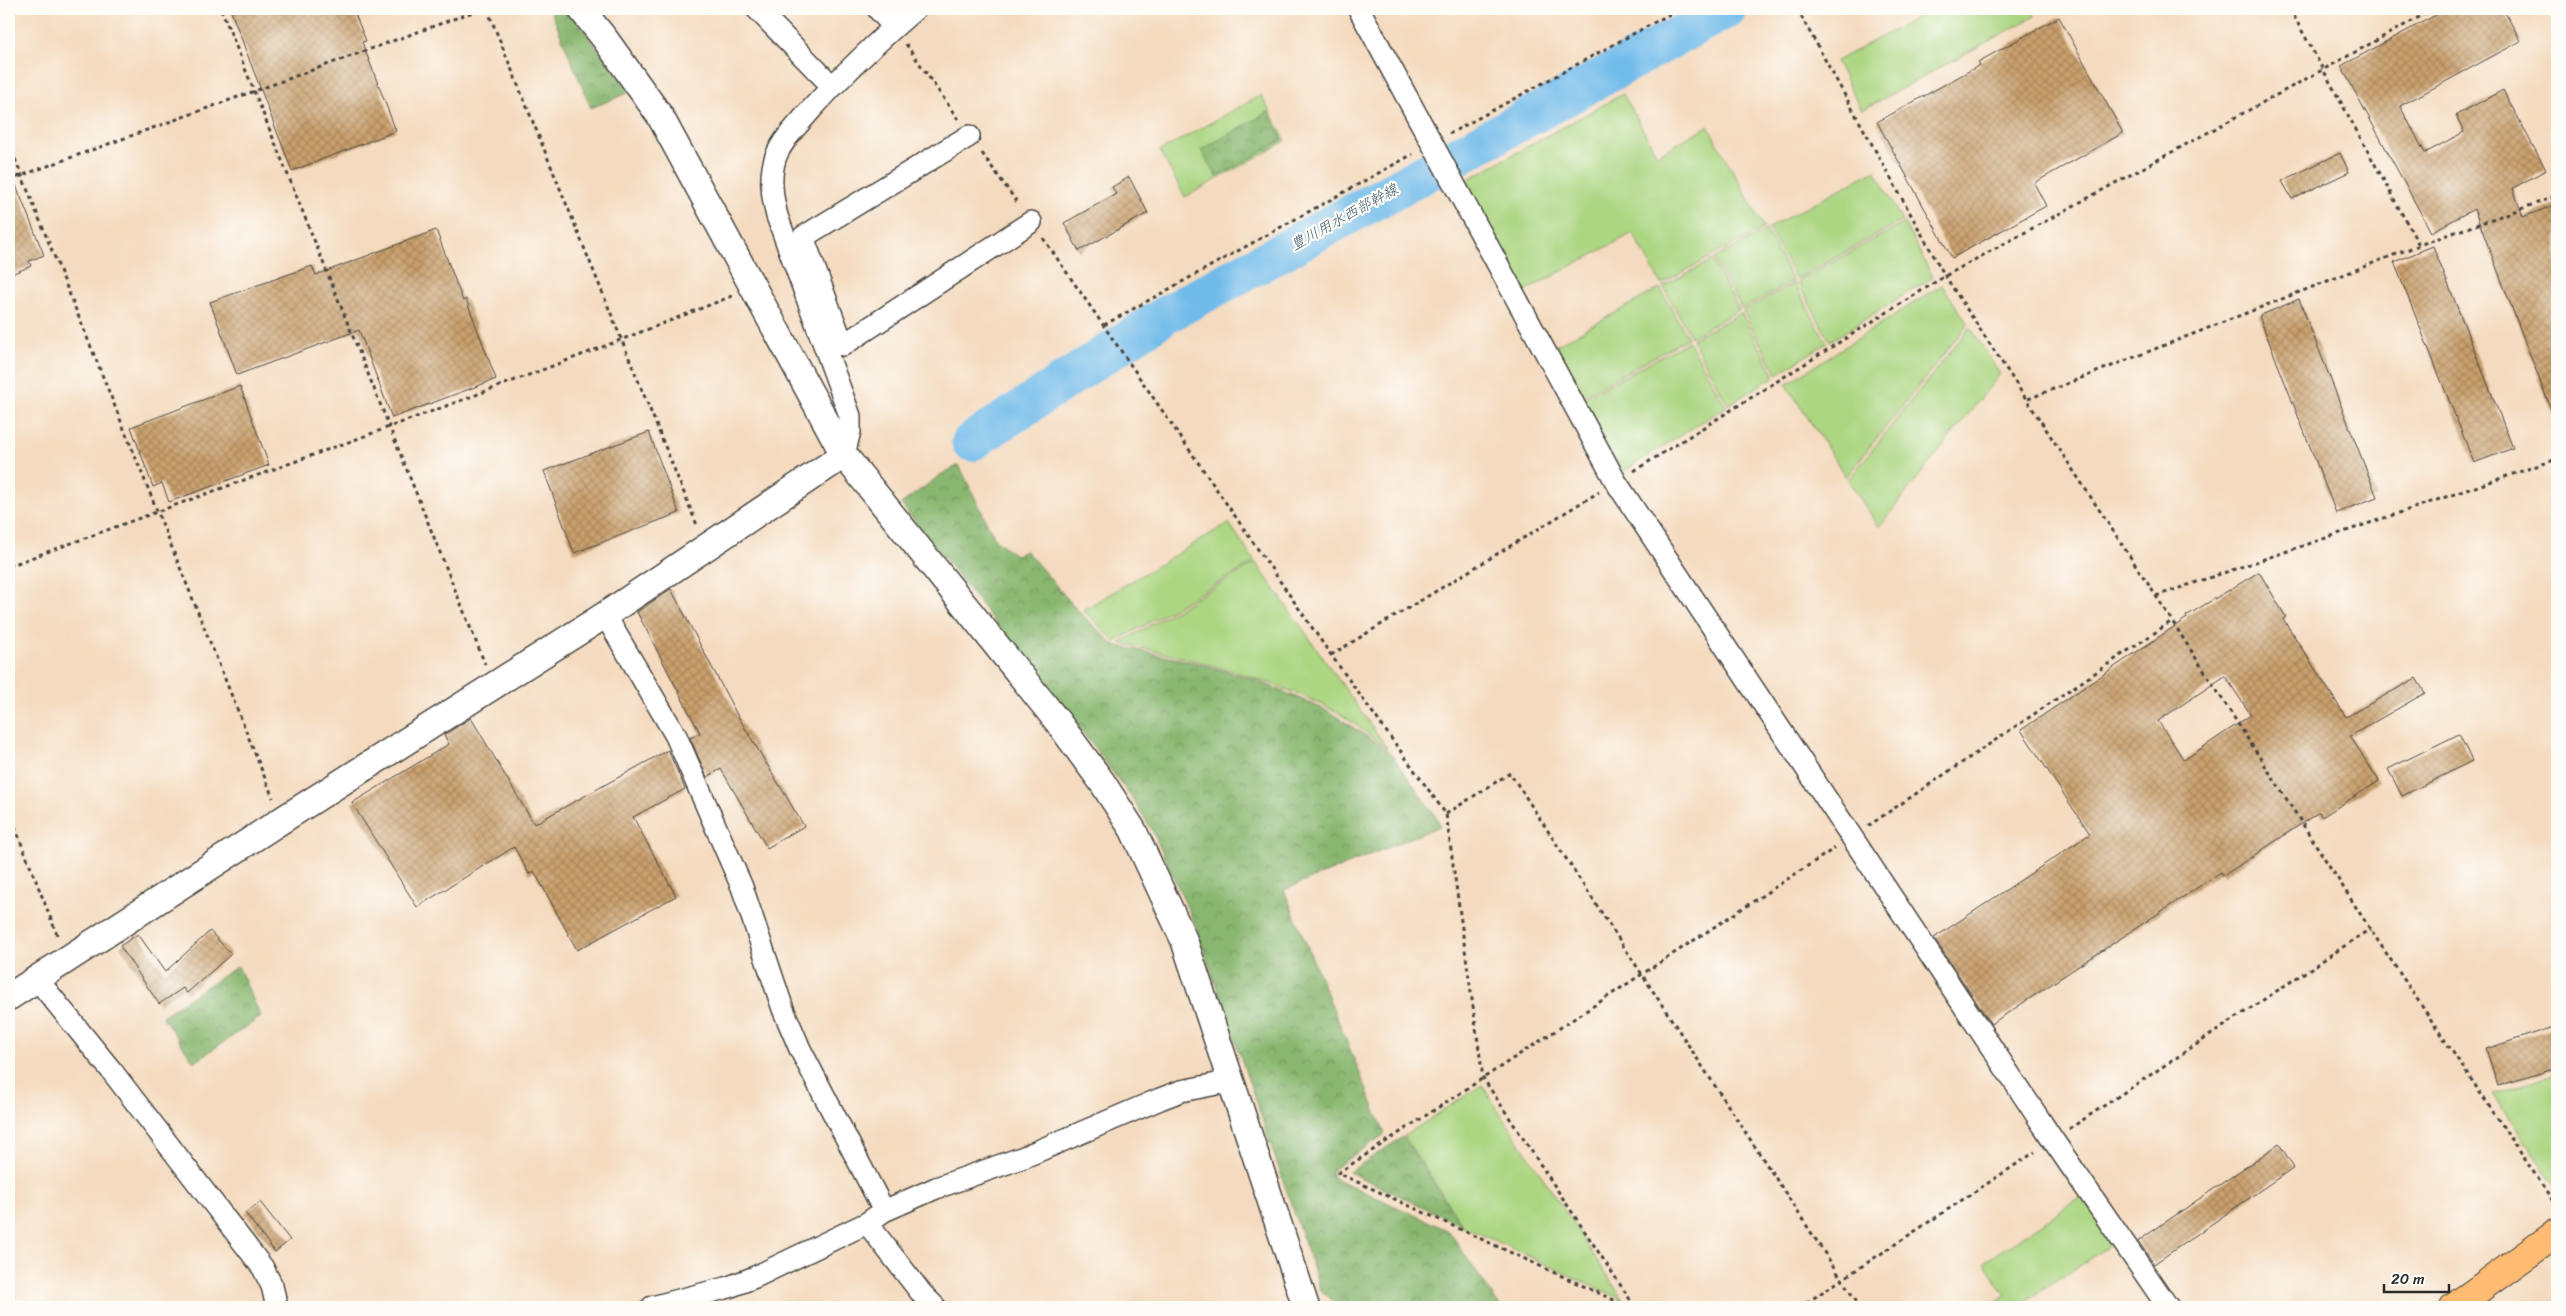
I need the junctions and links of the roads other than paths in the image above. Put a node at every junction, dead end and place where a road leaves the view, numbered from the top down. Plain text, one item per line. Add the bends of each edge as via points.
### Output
1 (581, 9) edge
2 (757, 9) edge
3 (878, 9) edge
4 (915, 9) edge
5 (1359, 9) edge
6 (894, 27) junction
7 (832, 86) junction
8 (969, 136) road end
9 (1031, 222) road end
10 (844, 455) junction
11 (605, 615) junction
12 (36, 979) junction
13 (9, 997) edge
14 (1232, 1081) junction
15 (884, 1211) junction
16 (866, 1223) junction
17 (2557, 1233) edge
18 (277, 1307) edge
19 (652, 1307) edge
20 (935, 1307) edge
21 (1306, 1307) edge
22 (2168, 1307) edge
23 (2454, 1307) edge

1 - 10 street via 660,116
2 - 7 street
3 - 6 street
4 - 6 street
5 - 22 street via 1616,482 2053,1140
6 - 7 street
7 - 10 street via 788,136 776,156 772,193 784,236 850,416
8 - 9 street via 803,237 842,345
10 - 11 street
10 - 14 street via 1058,722 1133,830 1184,940
11 - 12 street
11 - 15 street via 676,736 742,887 783,1010 800,1049
12 - 13 street
12 - 18 street via 111,1070 263,1268
14 - 15 street via 1160,1098 1024,1157 936,1188
14 - 21 street
15 - 16 street
16 - 19 street via 728,1288
16 - 20 street
17 - 23 main road

